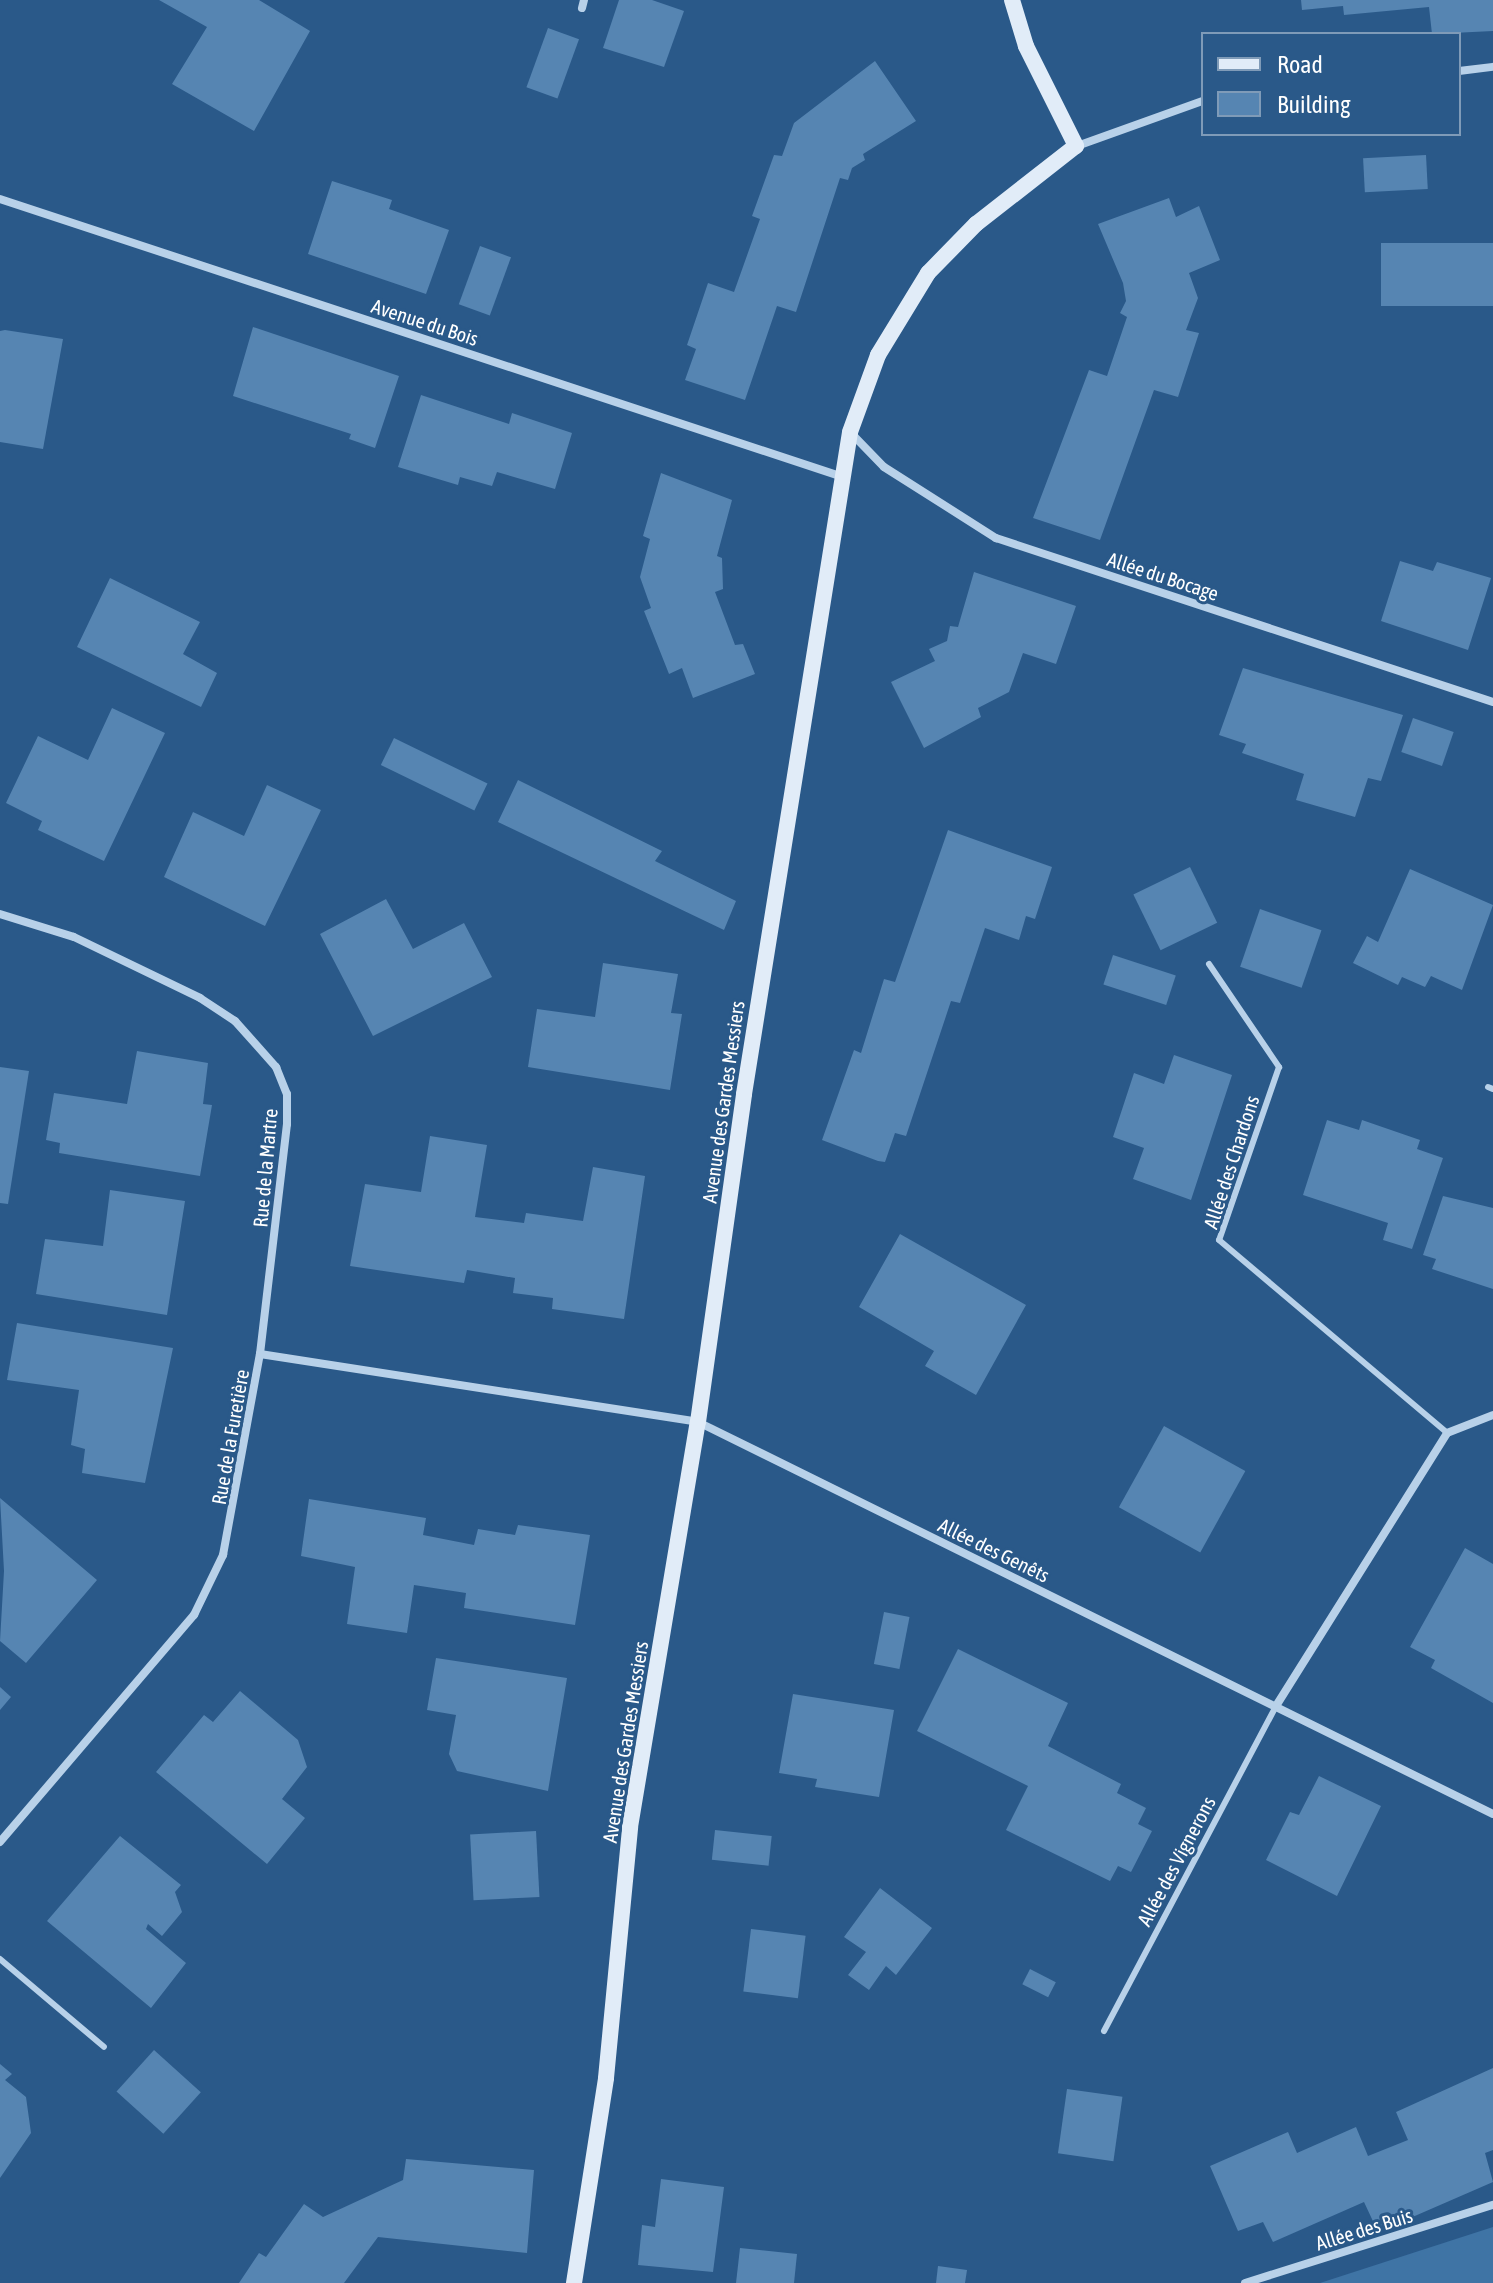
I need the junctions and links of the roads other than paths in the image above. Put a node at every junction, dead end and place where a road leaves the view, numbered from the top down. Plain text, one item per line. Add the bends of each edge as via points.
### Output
1 (1012, 0) edge
2 (1493, 67) edge
3 (1461, 71) edge
4 (1201, 102) edge
5 (1076, 146) junction
6 (0, 199) edge
7 (850, 432) junction
8 (840, 476) junction
9 (1493, 702) edge
10 (0, 914) edge
11 (1209, 964) dead end
12 (260, 1354) junction
13 (1493, 1415) edge
14 (698, 1422) junction
15 (1447, 1433) junction
16 (1276, 1706) junction
17 (1493, 1814) edge
18 (0, 1842) edge
19 (0, 1959) edge
20 (1104, 2031) dead end
21 (104, 2047) dead end
22 (1493, 2205) edge
23 (574, 2283) edge
24 (1245, 2283) edge

1 - 5 street via 1026,46
2 - 3 street
4 - 5 street, Avenue des Gardes Messiers
5 - 7 street, Avenue des Gardes Messiers via 976,224 928,273 878,355
6 - 8 street, Avenue du Bois
7 - 8 street, Avenue des Gardes Messiers
7 - 9 street, Allée du Bocage via 884,467 996,538
8 - 14 street, Avenue des Gardes Messiers
10 - 12 street, Rue de la Martre via 74,937 200,998 235,1021 276,1067 287,1094 287,1124
11 - 15 lane, Allée des Chardons via 1279,1067 1219,1240
12 - 14 street, Rue de la Furetière
12 - 18 street, Rue de la Furetière via 223,1555 194,1615
13 - 15 street
14 - 16 street, Allée des Genêts
14 - 23 street, Avenue des Gardes Messiers via 630,1827 606,2078
15 - 16 street
16 - 17 street, Allée des Genêts
16 - 20 lane, Allée des Vignerons
19 - 21 lane
22 - 24 street, Allée des Buis

